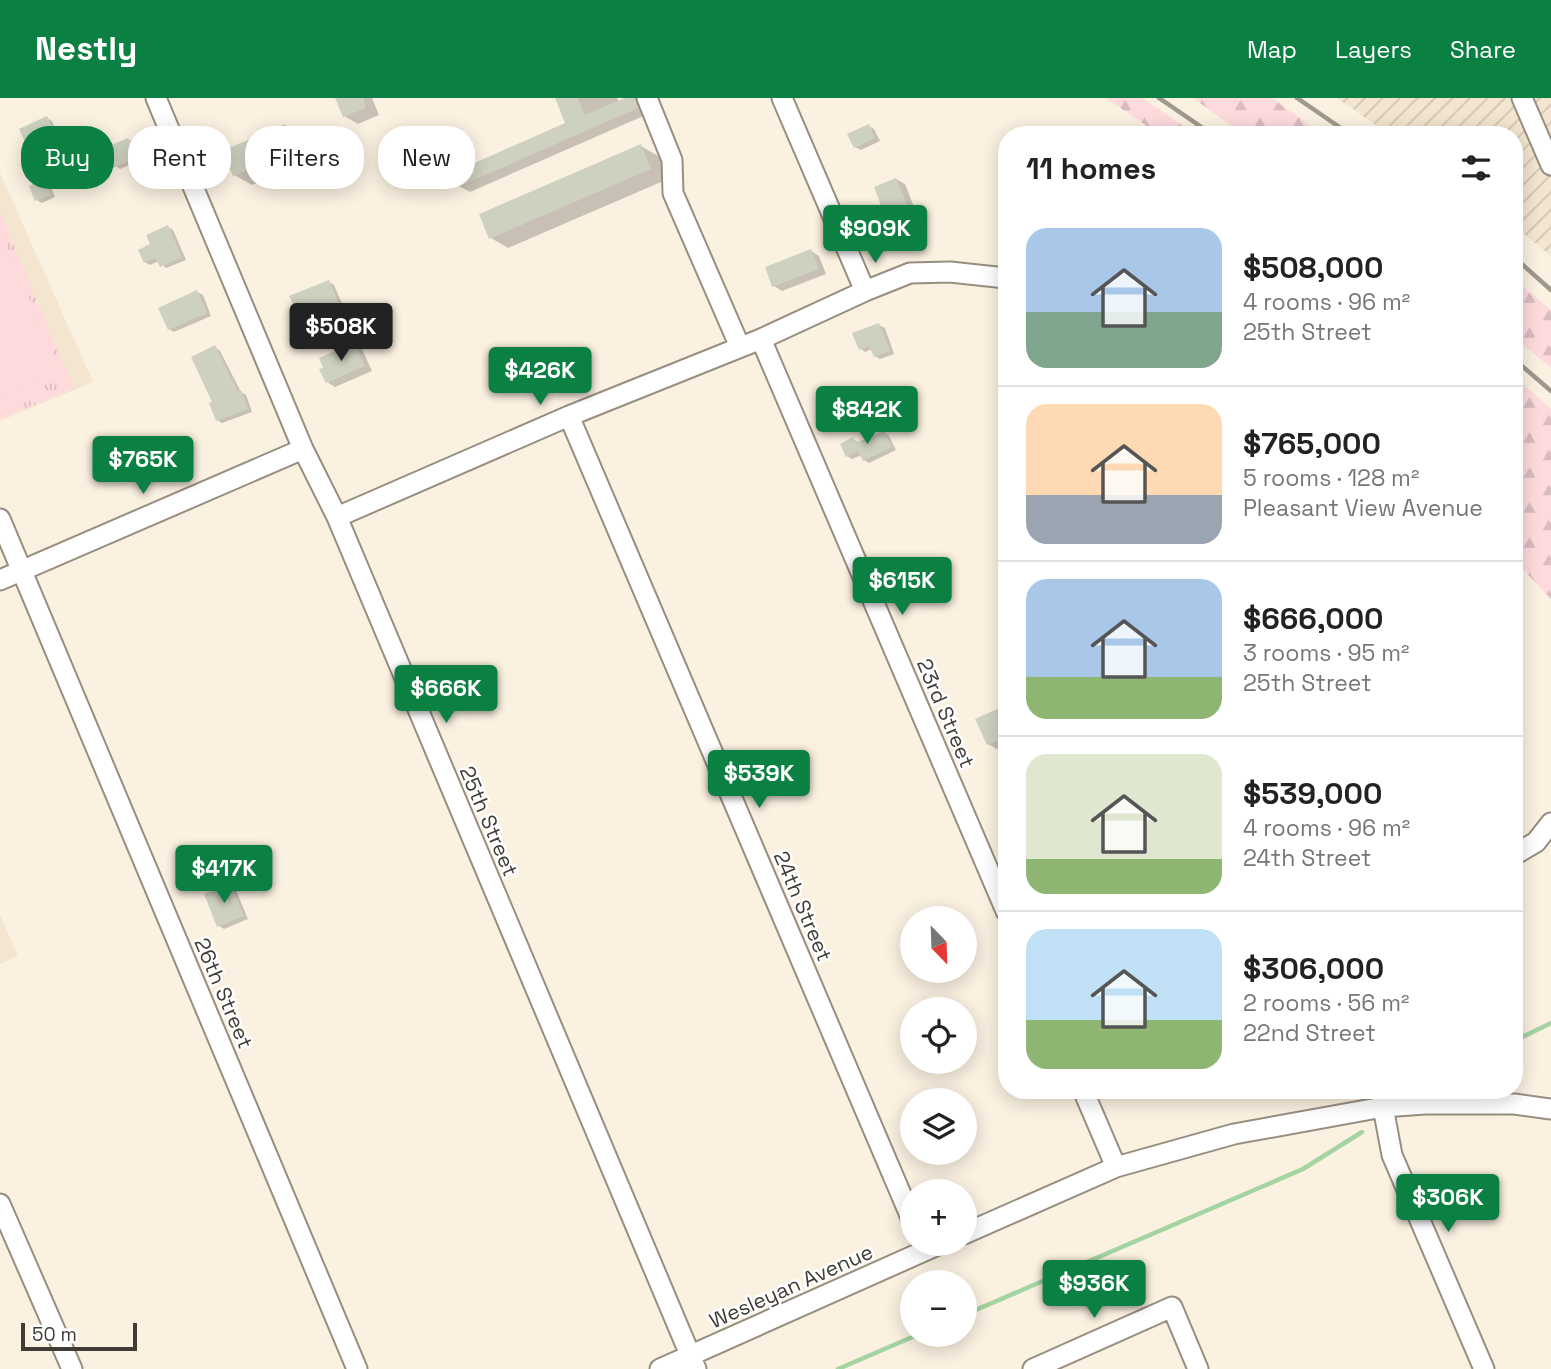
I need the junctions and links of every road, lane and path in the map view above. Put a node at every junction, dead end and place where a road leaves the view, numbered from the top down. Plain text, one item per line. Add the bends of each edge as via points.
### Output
1 (156, 98) edge
2 (647, 98) edge
3 (782, 98) edge
4 (1523, 98) edge
5 (1551, 165) edge
6 (998, 277) edge
7 (865, 291) junction
8 (761, 339) junction
9 (740, 347) junction
10 (569, 416) junction
11 (303, 449) junction
12 (337, 517) junction
13 (0, 519) edge
14 (22, 571) junction
15 (0, 580) edge
16 (1551, 823) edge
17 (1523, 850) edge
18 (998, 892) edge
19 (1087, 1099) edge
20 (1414, 1099) edge
21 (1448, 1099) edge
22 (1383, 1107) junction
23 (1551, 1109) edge
24 (1116, 1167) junction
25 (900, 1192) edge
26 (0, 1203) edge
27 (977, 1228) edge
28 (909, 1256) edge
29 (693, 1363) edge
30 (72, 1369) edge
31 (357, 1369) edge
32 (660, 1369) edge
33 (1033, 1369) edge
34 (1198, 1369) edge
35 (1484, 1369) edge

1 - 11 street, 25th Street
2 - 9 street via 672,160 673,193
3 - 7 street
4 - 5 street
6 - 7 street via 910,273
7 - 8 street
8 - 9 street
8 - 18 street, 23rd Street
9 - 10 street
10 - 12 street
10 - 25 street, 24th Street
11 - 12 street, 25th Street
11 - 14 street
12 - 29 street, 25th Street
13 - 14 street, 26th Street
14 - 15 street
14 - 31 street, 26th Street
16 - 17 street
19 - 24 street
20 - 22 street
21 - 23 street
22 - 24 street via 1234,1134
22 - 35 street via 1392,1155
24 - 27 street
26 - 30 street
28 - 29 street, Wesleyan Avenue
29 - 32 street, Wesleyan Avenue
33 - 34 street via 1172,1307

